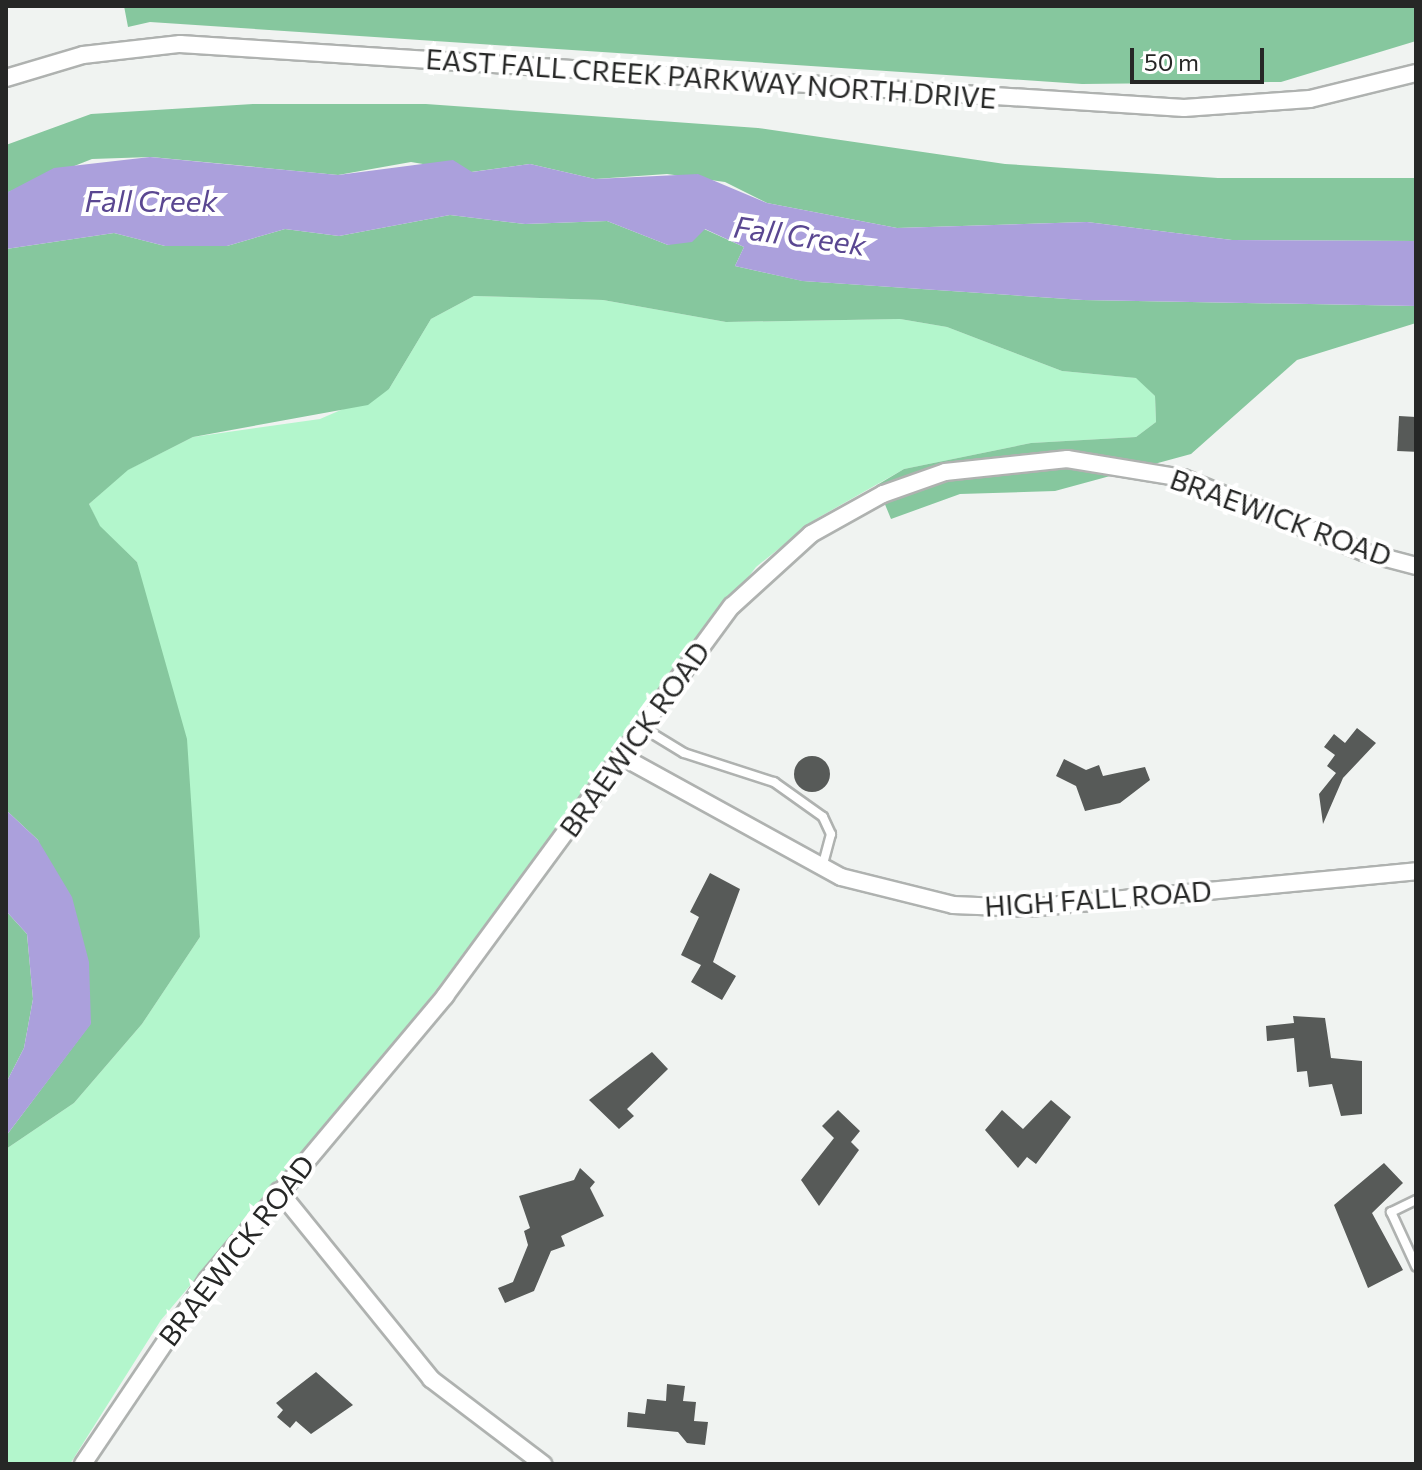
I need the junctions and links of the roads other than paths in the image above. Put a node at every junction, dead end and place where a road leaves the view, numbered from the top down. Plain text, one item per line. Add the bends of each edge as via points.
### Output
1 (1416, 73) edge
2 (6, 78) edge
3 (1416, 566) edge
4 (642, 728) junction
5 (621, 756) junction
6 (822, 867) junction
7 (1416, 871) edge
8 (279, 1191) junction
9 (1416, 1200) edge
10 (1416, 1266) edge
11 (83, 1464) edge
12 (543, 1464) edge

1 - 2 street, EAST FALL CREEK PARKWAY NORTH DRIVE via 1310,99 1184,108 180,44 97,52
3 - 4 street, BRAEWICK ROAD via 1159,472 1067,459 977,465 883,494 798,544 732,606
4 - 5 street, BRAEWICK ROAD
4 - 6 lane via 664,745 774,782 823,817 831,834
5 - 6 street, HIGH FALL ROAD
5 - 8 street, BRAEWICK ROAD via 445,996
6 - 7 street, HIGH FALL ROAD via 921,901 1014,908
8 - 11 street, BRAEWICK ROAD via 163,1340
8 - 12 street via 431,1379
9 - 10 lane via 1391,1212

